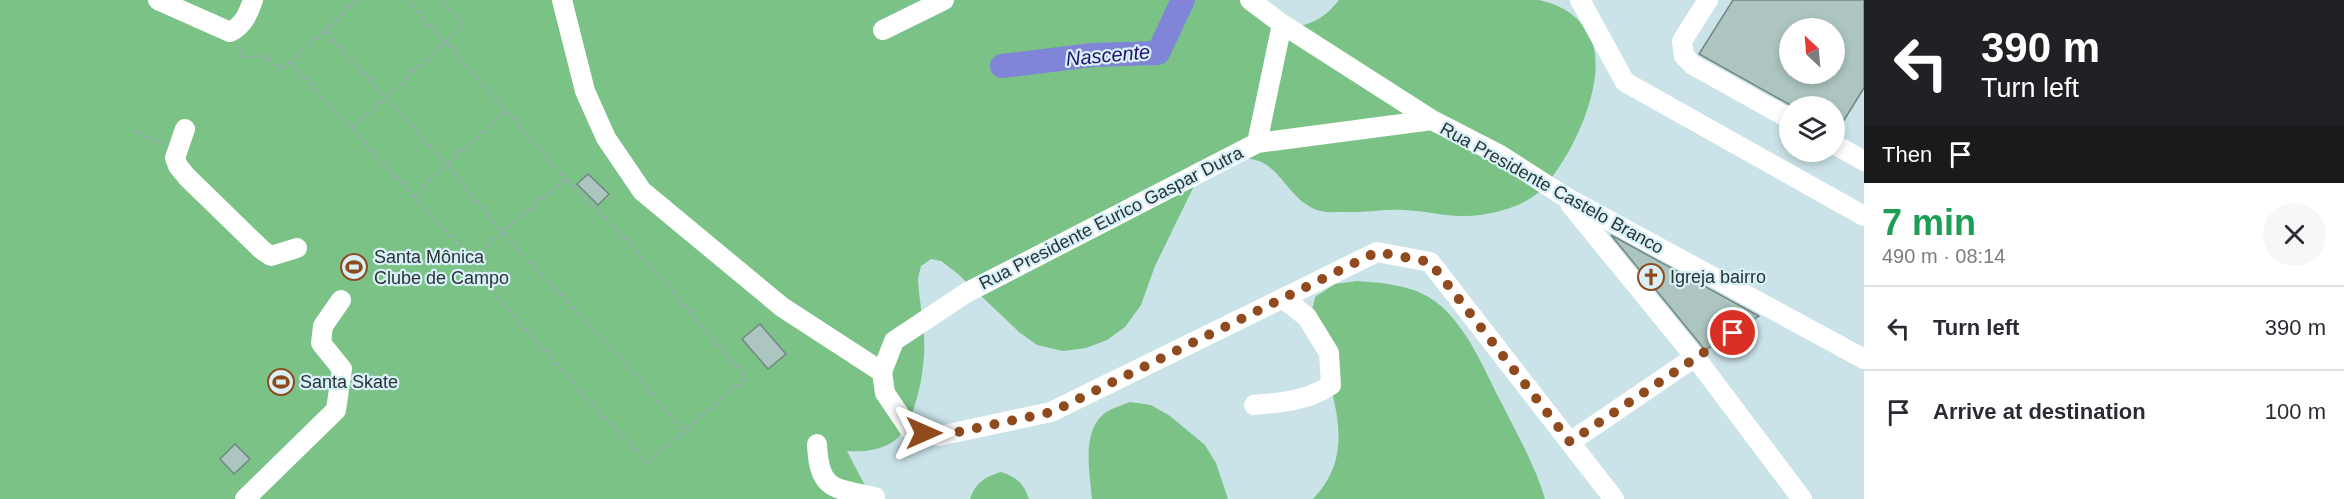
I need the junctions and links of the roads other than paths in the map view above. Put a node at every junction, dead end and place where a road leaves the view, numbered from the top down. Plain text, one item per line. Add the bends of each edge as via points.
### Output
1 (158, 0) edge
2 (253, 0) edge
3 (562, 0) edge
4 (944, 0) edge
5 (1250, 0) edge
6 (1580, 0) edge
7 (1708, 0) edge
8 (1282, 24) junction
9 (883, 30) dead end
10 (1779, 113) edge
11 (1432, 120) junction
12 (185, 129) dead end
13 (1257, 143) junction
14 (1845, 150) edge
15 (1864, 161) edge
16 (1564, 196) junction
17 (1864, 216) edge
18 (297, 249) dead end
19 (1284, 299) junction
20 (341, 300) dead end
21 (1695, 357) junction
22 (1864, 359) edge
23 (882, 372) junction
24 (1254, 405) dead end
25 (1570, 442) junction
26 (817, 444) dead end
27 (875, 497) dead end
28 (245, 499) edge
29 (1614, 499) edge
30 (1802, 499) edge

1 - 2 street via 230,32 240,27
3 - 23 street via 585,91 606,138 642,191 783,307
4 - 9 street
5 - 8 street, Rua Presidente Castelo Branco
6 - 17 street via 1625,82
7 - 10 street via 1682,41 1684,56 1693,65
8 - 11 street, Rua Presidente Castelo Branco
8 - 13 street, Rua Presidente Eurico Gaspar Dutra
11 - 13 street
11 - 16 street, Rua Presidente Castelo Branco via 1500,155
12 - 18 street via 175,158 187,177 271,256
13 - 23 street, Rua Presidente Eurico Gaspar Dutra via 966,293 894,341
14 - 15 street
16 - 21 street
16 - 22 street, Rua Presidente Castelo Branco
19 - 23 street via 1052,412 939,436 910,430 885,393
19 - 24 street via 1307,316 1329,352 1331,385 1304,398
19 - 25 street via 1377,252 1430,262
20 - 28 street via 322,326 321,343 342,369 336,410
21 - 25 street
21 - 30 street
25 - 29 street
26 - 27 street via 822,477 832,487

